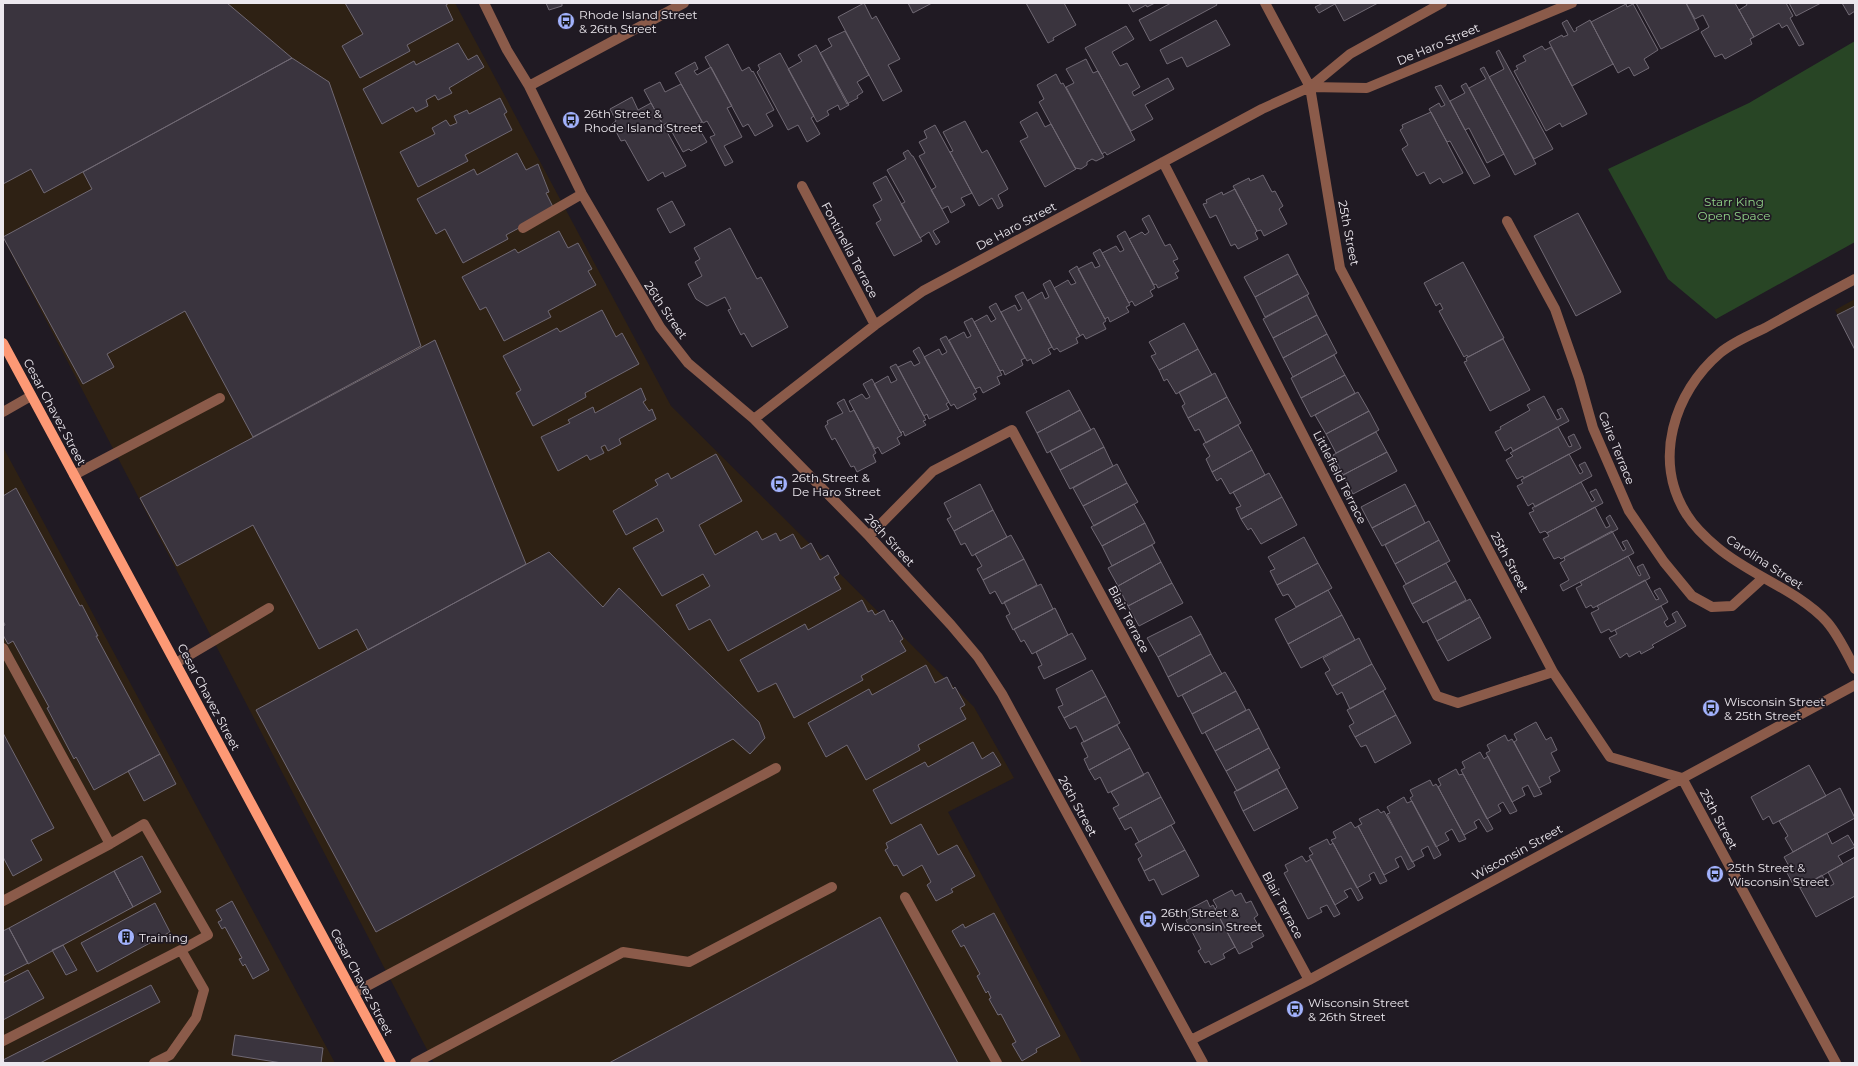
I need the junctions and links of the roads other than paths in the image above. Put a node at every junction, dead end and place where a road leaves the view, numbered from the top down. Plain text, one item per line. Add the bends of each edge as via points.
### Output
1 (484, 3) edge
2 (684, 3) edge
3 (1265, 3) edge
4 (1442, 3) edge
5 (1572, 3) edge
6 (528, 86) junction
7 (1310, 87) junction
8 (1163, 162) junction
9 (802, 186) dead end
10 (582, 194) junction
11 (1507, 221) dead end
12 (524, 228) dead end
13 (1855, 279) edge
14 (875, 325) junction
15 (3, 343) edge
16 (31, 396) junction
17 (220, 398) dead end
18 (3, 412) edge
19 (754, 419) junction
20 (74, 475) junction
21 (869, 536) junction
22 (1763, 578) junction
23 (268, 608) dead end
24 (3, 648) edge
25 (176, 663) junction
26 (1855, 669) edge
27 (1553, 672) junction
28 (1855, 684) edge
29 (776, 768) dead end
30 (1682, 778) junction
31 (110, 844) junction
32 (832, 887) dead end
33 (905, 897) dead end
34 (3, 901) edge
35 (181, 950) junction
36 (1309, 980) junction
37 (354, 993) junction
38 (1191, 1040) junction
39 (3, 1041) edge
40 (154, 1063) edge
41 (391, 1063) edge
42 (415, 1063) edge
43 (997, 1063) edge
44 (1203, 1063) edge
45 (1836, 1063) edge

1 - 6 street, 26th Street
2 - 6 street
3 - 7 street, 25th Street
4 - 7 street, De Haro Street via 1350,54
5 - 7 street, De Haro Street via 1368,88
6 - 10 street, 26th Street
7 - 8 street, De Haro Street via 1262,109
7 - 27 street, 25th Street via 1340,268
8 - 14 street, De Haro Street via 923,291
8 - 27 street, Littlefield Terrace via 1437,696 1458,703
9 - 14 street, Fontinella Terrace
10 - 12 street
10 - 19 street, 26th Street via 660,327 688,363
11 - 22 street, Caire Terrace via 1555,309 1579,378 1592,428 1629,511 1664,562 1692,596 1712,607 1732,606
13 - 22 street, Carolina Street via 1721,352 1693,383 1676,415 1671,433 1670,473 1686,515 1718,548
14 - 19 street, De Haro Street
15 - 16 main road, Cesar Chavez Street
16 - 18 street
16 - 20 main road, Cesar Chavez Street
17 - 20 street
19 - 21 street, 26th Street
20 - 25 main road, Cesar Chavez Street
21 - 36 street, Blair Terrace via 933,471 1012,430
21 - 38 street, 26th Street via 951,624 978,657 1002,694
22 - 26 street, Carolina Street via 1802,602 1827,622
23 - 25 street
24 - 31 street
25 - 37 main road, Cesar Chavez Street
27 - 30 street, 25th Street via 1610,757
28 - 30 street, Wisconsin Street
29 - 37 street
30 - 36 street, Wisconsin Street
30 - 45 street, 25th Street
31 - 34 street
31 - 35 street via 144,824 208,935
32 - 42 street via 689,962 623,952
33 - 43 street
35 - 39 street
35 - 40 street via 204,990 196,1018 170,1055
36 - 38 street, Wisconsin Street
37 - 41 main road, Cesar Chavez Street
38 - 44 street, 26th Street

